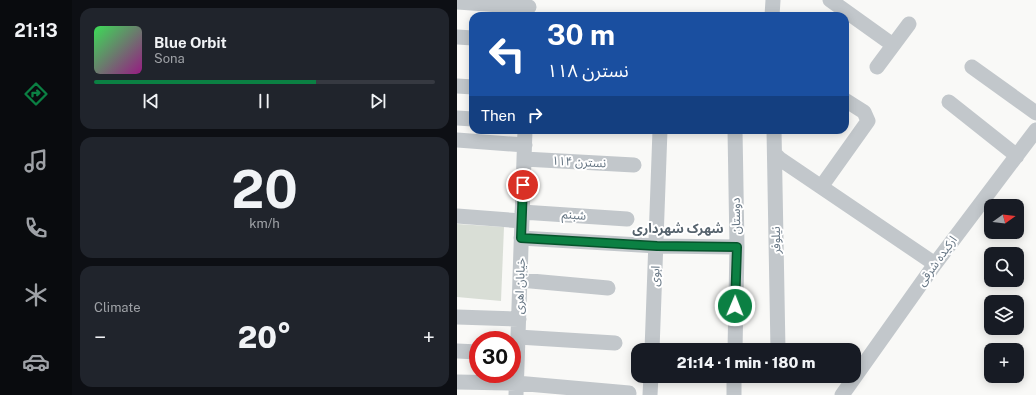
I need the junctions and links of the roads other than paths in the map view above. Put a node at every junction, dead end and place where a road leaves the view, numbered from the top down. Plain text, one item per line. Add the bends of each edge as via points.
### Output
1 (773, 0) edge
2 (830, 0) edge
3 (457, 2) edge
4 (529, 8) edge
5 (772, 12) edge
6 (847, 12) edge
7 (849, 14) edge
8 (909, 24) dead end
9 (457, 37) edge
10 (469, 38) edge
11 (893, 45) junction
12 (877, 67) dead end
13 (972, 67) dead end
14 (457, 86) edge
15 (469, 87) edge
16 (949, 102) dead end
17 (849, 103) edge
18 (1036, 113) edge
19 (457, 118) edge
20 (469, 119) edge
21 (1036, 130) edge
22 (660, 134) edge
23 (735, 134) edge
24 (774, 134) edge
25 (457, 140) edge
26 (525, 144) edge
27 (775, 154) junction
28 (1017, 156) junction
29 (633, 165) dead end
30 (821, 187) junction
31 (457, 216) edge
32 (522, 216) junction
33 (627, 219) dead end
34 (521, 238) junction
35 (657, 246) junction
36 (737, 247) junction
37 (935, 264) junction
38 (520, 280) junction
39 (608, 288) dead end
40 (457, 316) edge
41 (519, 319) junction
42 (518, 331) edge
43 (521, 337) edge
44 (615, 343) dead end
45 (652, 343) edge
46 (735, 343) edge
47 (778, 343) edge
48 (457, 351) edge
49 (469, 352) edge
50 (457, 382) edge
51 (651, 383) edge
52 (734, 383) edge
53 (516, 389) edge
54 (629, 393) dead end
55 (650, 395) edge
56 (734, 395) edge
57 (842, 395) edge

1 - 5 street
2 - 6 street
3 - 4 street
7 - 11 street
8 - 11 street
9 - 10 street
11 - 12 street
13 - 18 street
14 - 15 street
16 - 28 street
17 - 30 street via 864,112 868,121
19 - 20 street
21 - 28 street, ارکیده شرقی
22 - 35 street, ابوی
23 - 36 street, دوستان
24 - 27 street, نیلوفر
25 - 26 street, نسترن ۱۱۴
26 - 29 street, نسترن ۱۱۴
26 - 32 street, خیابان اهری
27 - 30 street
27 - 47 street, نیلوفر
28 - 37 street, ارکیده شرقی
30 - 37 street
31 - 32 street, شبنم
32 - 33 street, شبنم
32 - 34 street, خیابان اهری
34 - 35 street
34 - 38 street, خیابان اهری
35 - 36 street
35 - 45 street, ابوی
36 - 46 street, دوستان
37 - 57 street, ارکیده شرقی
38 - 39 street
38 - 41 street, خیابان اهری
40 - 41 street
41 - 42 street, خیابان اهری
43 - 44 street
48 - 49 street
50 - 53 street
51 - 55 street
52 - 56 street
53 - 54 street

